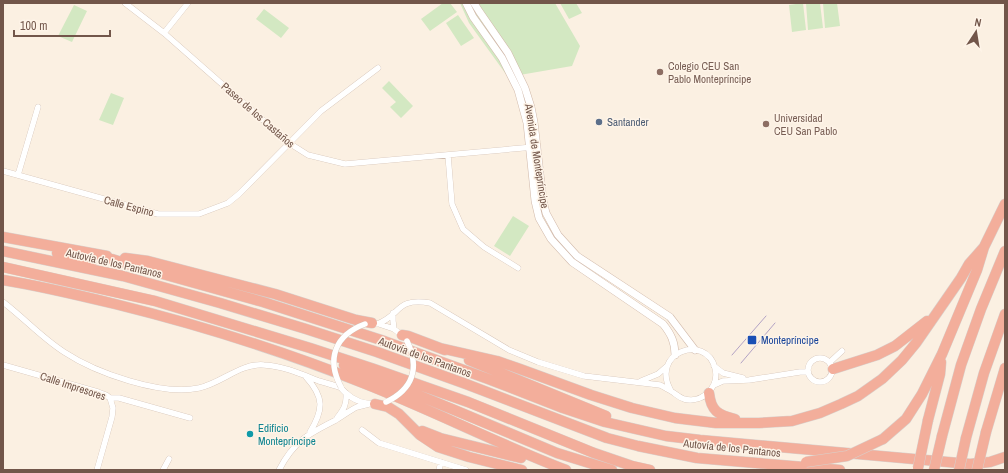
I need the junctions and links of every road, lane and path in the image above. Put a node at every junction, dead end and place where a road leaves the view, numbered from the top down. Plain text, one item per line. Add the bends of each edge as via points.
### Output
1 (125, 3) edge
2 (188, 3) edge
3 (466, 3) edge
4 (474, 3) edge
5 (164, 33) junction
6 (378, 68) dead end
7 (38, 107) dead end
8 (289, 143) junction
9 (533, 147) junction
10 (448, 155) junction
11 (3, 171) edge
12 (18, 175) junction
13 (1005, 204) edge
14 (3, 238) edge
15 (984, 247) junction
16 (3, 251) edge
17 (1005, 251) edge
18 (102, 256) junction
19 (3, 267) edge
20 (518, 268) dead end
21 (123, 276) junction
22 (3, 280) edge
23 (3, 302) edge
24 (393, 313) junction
25 (936, 313) junction
26 (1005, 314) edge
27 (371, 324) junction
28 (401, 335) junction
29 (310, 348) junction
30 (440, 348) junction
31 (695, 350) junction
32 (842, 351) dead end
33 (942, 354) junction
34 (675, 355) junction
35 (3, 365) edge
36 (714, 366) junction
37 (832, 366) junction
38 (666, 367) junction
39 (1005, 368) edge
40 (808, 372) junction
41 (304, 375) junction
42 (1003, 378) edge
43 (749, 380) junction
44 (638, 382) junction
45 (341, 387) junction
46 (711, 389) junction
47 (671, 391) junction
48 (346, 393) junction
49 (110, 398) junction
50 (372, 404) junction
51 (190, 418) dead end
52 (334, 421) junction
53 (408, 423) junction
54 (759, 423) junction
55 (362, 430) dead end
56 (635, 430) junction
57 (309, 433) junction
58 (1005, 450) edge
59 (1005, 456) edge
60 (169, 460) dead end
61 (945, 461) junction
62 (441, 462) junction
63 (759, 464) junction
64 (97, 470) edge
65 (163, 470) edge
66 (280, 470) edge
67 (439, 470) edge
68 (466, 470) edge
69 (522, 470) edge
70 (566, 470) edge
71 (612, 470) edge
72 (650, 470) edge
73 (840, 470) edge
74 (917, 470) edge
75 (934, 470) edge
76 (959, 470) edge
77 (977, 470) edge

1 - 5 street, Paseo de los Castaños
2 - 5 street
3 - 9 street, Avenida de Montepríncipe via 514,80
4 - 9 street, Avenida de Montepríncipe via 508,53 521,78 531,108
5 - 8 street, Paseo de los Castaños
6 - 8 street, Calle Espino via 321,111
7 - 12 street
8 - 10 street, Paseo de los Castaños via 308,155 345,164
8 - 12 street, Calle Espino via 228,203 199,214 158,214
9 - 10 street, Paseo de los Castaños
9 - 31 street, Avenida de Montepríncipe via 542,200 558,236 577,256 670,317
9 - 34 street, Avenida de Montepríncipe via 535,201 539,218 551,239 572,262 663,324 673,338
10 - 20 street via 452,204 463,229 484,247
11 - 12 street, Calle Espino
13 - 15 highway
14 - 18 highway
14 - 21 highway via 101,266
15 - 25 highway via 969,264
15 - 33 highway
16 - 21 highway, Autovía de los Pantanos
17 - 75 highway, bridge via 961,365
18 - 27 highway via 148,261 275,294
18 - 56 highway via 263,302 381,340 564,408
19 - 29 highway via 155,302
21 - 63 highway, Autovía de los Pantanos via 230,306 376,352 606,438 697,458
22 - 70 highway via 158,315 245,341 362,383
23 - 41 street via 63,352 82,363 148,385 184,390 199,388 217,382 236,371 263,365
24 - 27 street via 384,322
24 - 28 street via 393,321
24 - 44 street via 410,302 430,303 509,350 538,362 584,376
25 - 37 highway via 895,346 877,355
25 - 54 highway via 902,360 882,379 858,396 820,413 792,421
26 - 76 highway, bridge via 984,373
27 - 28 street via 386,325
27 - 45 street, bridge via 354,328 338,344 333,366 335,377
28 - 30 highway
28 - 50 street, bridge via 412,352 412,377 397,397
29 - 71 highway via 328,358 539,446
29 - 72 highway via 468,402 594,453
30 - 54 highway via 497,361 632,408 675,418
30 - 56 highway
31 - 34 street via 681,351
31 - 36 street via 711,359
32 - 37 street
33 - 63 highway, bridge via 906,419 883,439 847,456 806,462 780,461
33 - 74 highway, bridge via 940,374
34 - 38 street
35 - 49 street, Calle Impresores via 98,392
36 - 43 street via 723,372
36 - 46 street via 716,379
37 - 40 street via 822,358 817,359 812,361
37 - 40 street via 832,376 822,383 815,382
38 - 44 street via 658,374
38 - 47 street via 666,379
39 - 42 highway
40 - 43 street
41 - 45 street
41 - 57 street via 315,387 320,399 319,415
42 - 77 highway, bridge
43 - 46 street via 723,381
44 - 47 street
45 - 48 street
46 - 47 street via 694,400 685,400
46 - 54 highway via 710,402 714,410 723,416
48 - 50 street via 361,402
48 - 52 street via 345,407
49 - 51 street, Calle Impresores via 119,398
49 - 64 street via 112,417
50 - 52 street via 356,407
50 - 53 highway via 388,407
52 - 57 street
53 - 69 highway via 438,447
53 - 70 highway via 440,438
55 - 62 street via 379,443
56 - 61 highway via 700,440
57 - 66 street via 294,448
58 - 61 highway via 976,460
59 - 61 highway via 990,462 970,464
60 - 65 street
62 - 67 street
62 - 68 street
63 - 73 highway, Autovía de los Pantanos

